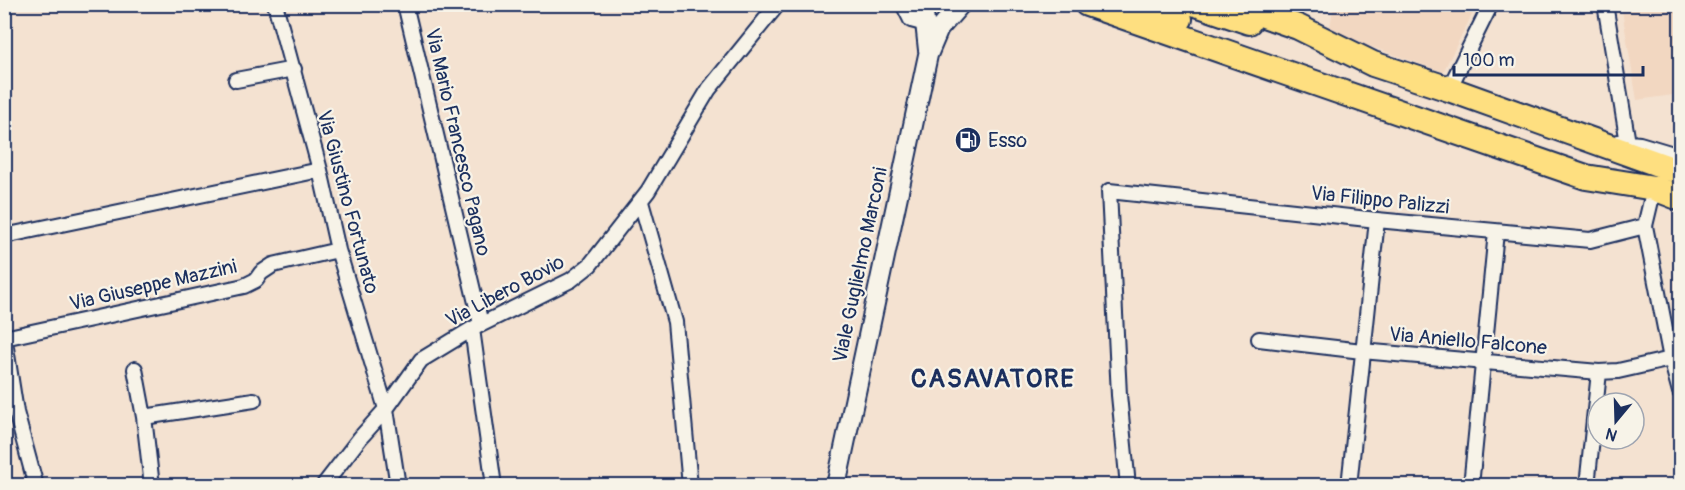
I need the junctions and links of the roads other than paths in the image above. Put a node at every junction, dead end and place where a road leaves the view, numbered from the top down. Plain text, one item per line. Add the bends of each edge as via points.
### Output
1 (275, 4) edge
2 (405, 4) edge
3 (778, 4) edge
4 (903, 4) edge
5 (923, 4) edge
6 (961, 4) edge
7 (1087, 4) edge
8 (1138, 4) edge
9 (1196, 4) edge
10 (1232, 4) edge
11 (1491, 4) edge
12 (1605, 4) edge
13 (926, 24) junction
14 (928, 55) junction
15 (294, 69) junction
16 (1372, 75) junction
17 (236, 80) dead end
18 (1449, 89) junction
19 (1592, 140) junction
20 (1628, 143) junction
21 (1680, 156) edge
22 (320, 170) junction
23 (1680, 172) edge
24 (1654, 188) junction
25 (1680, 198) edge
26 (641, 202) junction
27 (1377, 220) junction
28 (1645, 226) junction
29 (1496, 232) junction
30 (4, 236) edge
31 (338, 250) junction
32 (477, 326) junction
33 (5, 337) edge
34 (1259, 339) dead end
35 (1362, 351) junction
36 (1671, 359) junction
37 (1484, 362) junction
38 (135, 369) dead end
39 (1599, 372) junction
40 (1680, 392) edge
41 (254, 400) dead end
42 (386, 409) junction
43 (10, 413) edge
44 (144, 417) junction
45 (36, 486) edge
46 (152, 486) edge
47 (323, 486) edge
48 (398, 486) edge
49 (494, 486) edge
50 (690, 486) edge
51 (836, 486) edge
52 (1128, 486) edge
53 (1349, 486) edge
54 (1471, 486) edge
55 (1587, 486) edge

1 - 15 street, Via Giustino Fortunato
2 - 32 street, Via Mario Francesco Pagano
3 - 26 street, Via Libero Bovio via 709,88
4 - 13 street via 911,20
5 - 13 street, Viale Guglielmo Marconi
6 - 14 street, Viale Guglielmo Marconi via 939,29
7 - 24 highway via 1586,177
8 - 16 highway
9 - 16 highway
10 - 16 highway via 1298,27
11 - 18 street
12 - 20 street
13 - 14 street, Viale Guglielmo Marconi
14 - 51 street, Viale Guglielmo Marconi
15 - 17 street
15 - 22 street, Via Giustino Fortunato
16 - 18 highway
16 - 24 highway
18 - 19 highway
19 - 20 street
19 - 23 highway
20 - 21 street
22 - 30 street
22 - 31 street, Via Giustino Fortunato
24 - 25 highway
24 - 28 street
26 - 32 street, Via Libero Bovio via 590,265 571,280
26 - 50 street via 675,322
27 - 29 street, Via Filippo Palizzi
27 - 35 street
27 - 52 street, Via Filippo Palizzi via 1109,191 1119,395
28 - 29 street, Via Filippo Palizzi via 1590,240
28 - 36 street
29 - 37 street
31 - 33 street, Via Giuseppe Mazzini via 273,265 244,286
31 - 42 street, Via Giustino Fortunato
32 - 42 street, Via Libero Bovio via 421,360
32 - 49 street, Via Mario Francesco Pagano
33 - 43 street
34 - 35 street, Via Aniello Falcone
35 - 37 street, Via Aniello Falcone
35 - 53 street
36 - 39 street, Via Aniello Falcone
36 - 40 street
37 - 39 street, Via Aniello Falcone
37 - 54 street
38 - 44 street
39 - 55 street
41 - 44 street
42 - 47 street, Via Libero Bovio
42 - 48 street, Via Giustino Fortunato
43 - 45 street
44 - 46 street

